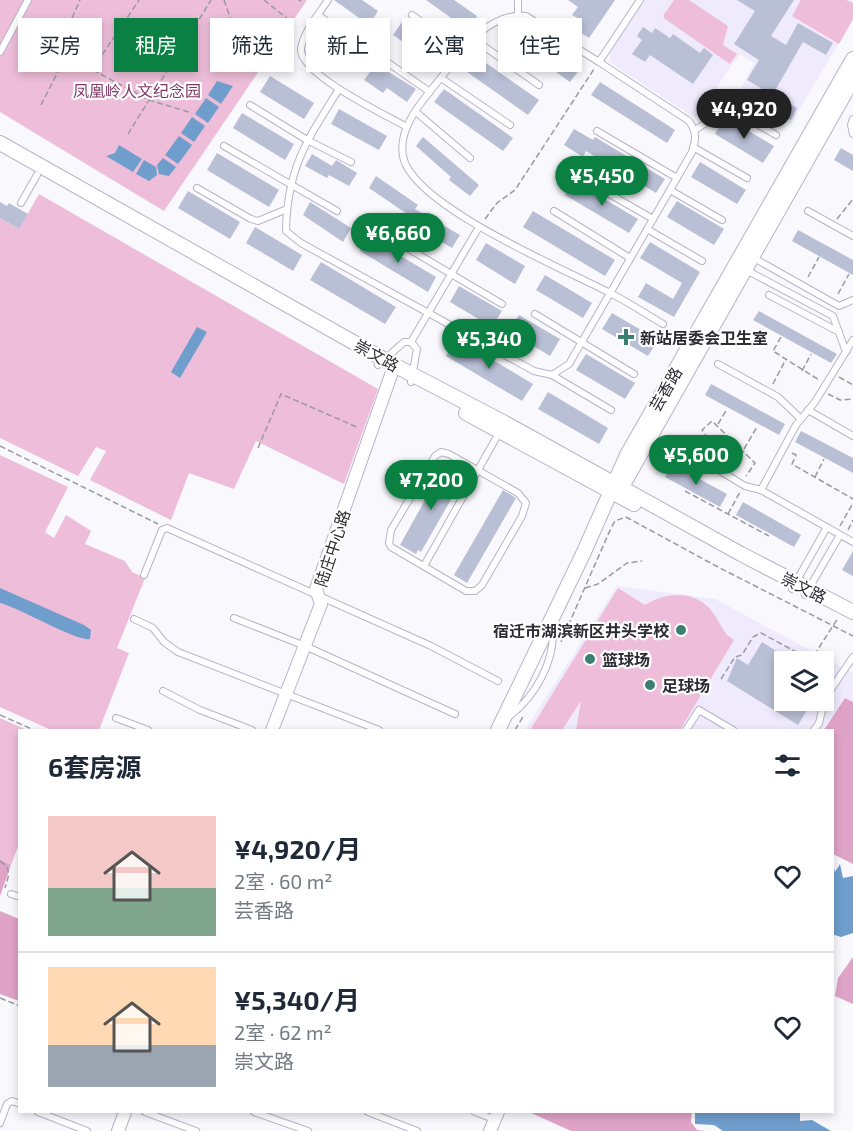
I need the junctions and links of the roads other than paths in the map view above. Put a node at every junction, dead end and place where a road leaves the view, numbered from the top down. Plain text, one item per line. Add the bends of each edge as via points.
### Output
1 (28, 0) edge
2 (328, 0) edge
3 (518, 0) edge
4 (640, 0) edge
5 (318, 15) junction
6 (412, 15) dead end
7 (518, 15) junction
8 (322, 18) edge
9 (416, 18) edge
10 (486, 29) edge
11 (486, 48) edge
12 (0, 52) edge
13 (853, 59) edge
14 (598, 62) junction
15 (390, 64) edge
16 (445, 72) edge
17 (441, 78) junction
18 (853, 79) edge
19 (539, 85) dead end
20 (339, 89) junction
21 (430, 92) junction
22 (250, 105) dead end
23 (416, 112) junction
24 (853, 119) edge
25 (510, 125) dead end
26 (406, 128) junction
27 (695, 130) junction
28 (597, 131) dead end
29 (853, 134) edge
30 (776, 135) dead end
31 (307, 140) junction
32 (0, 143) edge
33 (224, 146) dead end
34 (693, 147) junction
35 (0, 154) edge
36 (470, 158) dead end
37 (351, 162) dead end
38 (37, 175) junction
39 (580, 177) dead end
40 (677, 178) junction
41 (747, 178) dead end
42 (291, 185) junction
43 (197, 188) dead end
44 (670, 190) junction
45 (21, 203) dead end
46 (287, 209) junction
47 (337, 210) dead end
48 (554, 211) dead end
49 (808, 212) dead end
50 (653, 219) junction
51 (722, 220) dead end
52 (479, 227) junction
53 (647, 229) junction
54 (382, 233) dead end
55 (853, 236) edge
56 (630, 258) junction
57 (702, 261) dead end
58 (749, 263) junction
59 (451, 274) junction
60 (610, 293) junction
61 (769, 295) dead end
62 (853, 300) edge
63 (502, 304) dead end
64 (836, 304) junction
65 (429, 312) junction
66 (535, 314) dead end
67 (833, 316) junction
68 (663, 324) dead end
69 (839, 332) junction
70 (853, 340) edge
71 (411, 342) junction
72 (581, 342) junction
73 (846, 352) junction
74 (718, 364) dead end
75 (386, 365) junction
76 (634, 374) dead end
77 (552, 375) junction
78 (412, 379) junction
79 (611, 410) dead end
80 (808, 410) junction
81 (801, 419) junction
82 (503, 427) junction
83 (853, 436) edge
84 (681, 447) dead end
85 (478, 470) junction
86 (616, 490) junction
87 (761, 490) junction
88 (827, 528) junction
89 (840, 535) junction
90 (853, 542) edge
91 (423, 566) junction
92 (144, 575) dead end
93 (800, 589) junction
94 (319, 596) junction
95 (234, 618) dead end
96 (845, 618) edge
97 (134, 619) dead end
98 (305, 646) junction
99 (853, 657) edge
100 (498, 681) dead end
101 (163, 691) dead end
102 (286, 694) junction
103 (455, 714) dead end
104 (116, 718) dead end
105 (145, 729) edge
106 (249, 729) edge
107 (272, 729) edge
108 (376, 729) edge
109 (498, 729) edge
110 (504, 729) edge
111 (688, 729) edge
112 (731, 729) edge
113 (815, 729) edge
114 (11, 894) road end
115 (18, 896) edge
116 (18, 1103) edge
117 (41, 1113) edge
118 (125, 1113) edge
119 (148, 1113) edge
120 (257, 1113) edge
121 (371, 1113) edge
122 (477, 1113) edge
123 (494, 1121) edge
124 (0, 1123) edge
125 (87, 1131) edge
126 (118, 1131) edge
127 (196, 1131) edge
128 (308, 1131) edge
129 (417, 1131) edge

1 - 12 lane
2 - 5 lane
3 - 7 lane
4 - 14 lane
5 - 8 lane
5 - 20 lane via 304,40 302,55 316,73
6 - 9 lane
7 - 10 lane
7 - 14 lane via 526,16
11 - 19 lane
13 - 86 street, 芸香路 via 627,455
14 - 27 lane
15 - 21 lane
16 - 17 lane
17 - 21 lane
17 - 25 lane
18 - 58 street, 芸香路
20 - 26 lane
20 - 31 lane
21 - 23 lane
22 - 31 lane
23 - 26 lane
23 - 36 lane
24 - 29 lane
26 - 52 lane via 402,144 407,169 434,196
27 - 30 lane via 729,108
27 - 34 lane
28 - 40 lane
31 - 37 lane
31 - 42 lane via 296,161
32 - 75 street, 崇文路
33 - 42 lane
34 - 40 lane
34 - 41 lane
35 - 38 street, 崇文路
38 - 45 lane
38 - 75 street, 崇文路
39 - 50 lane
40 - 44 lane
42 - 46 lane
42 - 47 lane
43 - 46 lane via 258,221
44 - 50 lane
44 - 51 lane
46 - 65 lane via 286,231 291,236
48 - 56 lane
49 - 55 lane
50 - 53 lane
52 - 59 lane
52 - 60 lane
53 - 56 lane
53 - 57 lane
54 - 59 lane
56 - 60 lane
58 - 64 lane
58 - 67 lane
58 - 86 street, 芸香路
59 - 63 lane
59 - 65 lane
60 - 68 lane
60 - 72 lane
61 - 69 lane
62 - 64 lane
64 - 67 lane
65 - 71 lane
65 - 77 lane via 534,371
66 - 72 lane
67 - 69 lane
69 - 73 lane
70 - 73 lane
71 - 75 lane via 404,342
71 - 78 lane via 417,349
72 - 76 lane
72 - 77 lane via 569,364
73 - 80 lane
74 - 81 lane via 769,392 793,408
75 - 78 street, 崇文路
75 - 94 street, 陆庄中心路 via 371,433 316,589
77 - 79 lane
78 - 82 street, 崇文路
80 - 81 lane
80 - 83 lane
81 - 87 lane
82 - 85 lane
82 - 86 street, 崇文路
84 - 87 lane via 742,484
85 - 91 lane
85 - 91 lane via 449,454 437,453 391,530 391,547
85 - 91 lane via 522,497 526,503 522,516 475,591 466,591
86 - 93 street, 崇文路
86 - 109 street, 芸香路
86 - 110 street, 芸香路
87 - 88 lane
88 - 89 lane
88 - 93 lane
89 - 90 lane
89 - 93 lane
92 - 94 lane via 162,530 167,528
93 - 96 street, 崇文路
94 - 98 street, 陆庄中心路 via 321,604
94 - 100 lane
95 - 98 lane
97 - 102 lane via 153,628 178,652
98 - 102 street, 陆庄中心路
98 - 103 lane
99 - 113 lane via 825,698
101 - 106 lane
102 - 107 street, 陆庄中心路
102 - 108 lane
104 - 105 lane
111 - 112 lane via 699,710
114 - 115 lane
116 - 124 lane via 7,1104
117 - 125 lane
118 - 126 street
119 - 127 lane
120 - 128 lane
121 - 129 lane
122 - 123 lane

